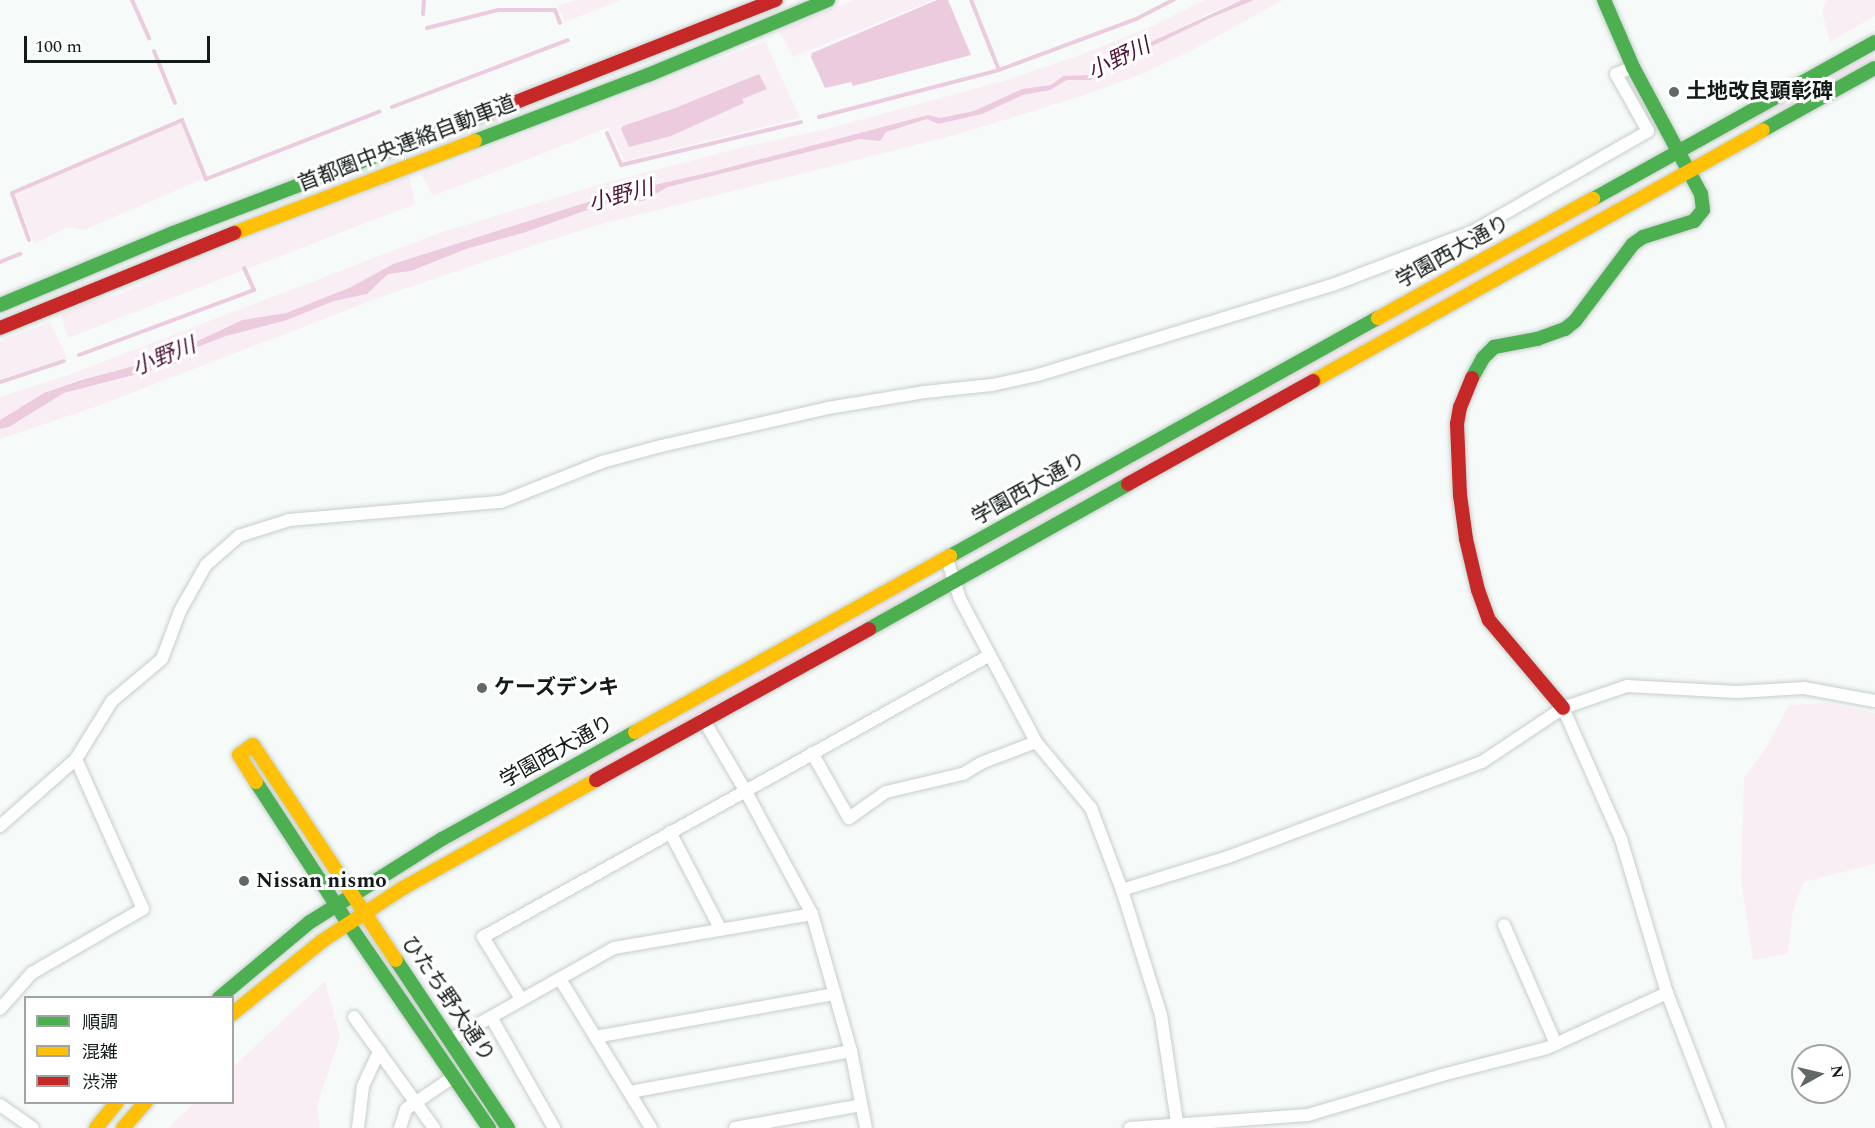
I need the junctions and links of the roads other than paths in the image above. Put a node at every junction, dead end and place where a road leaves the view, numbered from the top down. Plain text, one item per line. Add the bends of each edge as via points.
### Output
1 (776, 0) edge
2 (828, 0) edge
3 (1604, 0) edge
4 (1875, 42) edge
5 (1633, 67) junction
6 (1873, 72) edge
7 (1678, 151) junction
8 (1689, 170) junction
9 (0, 305) edge
10 (0, 328) edge
11 (947, 559) junction
12 (954, 580) junction
13 (990, 655) junction
14 (1875, 701) edge
15 (1563, 708) junction
16 (703, 719) junction
17 (1036, 742) junction
18 (812, 753) junction
19 (76, 759) junction
20 (745, 790) junction
21 (0, 826) edge
22 (670, 832) junction
23 (1122, 890) junction
24 (353, 893) junction
25 (336, 904) junction
26 (365, 912) junction
27 (812, 914) junction
28 (348, 923) junction
29 (1504, 925) dead end
30 (721, 930) junction
31 (560, 979) junction
32 (1667, 993) junction
33 (835, 994) junction
34 (221, 996) edge
35 (521, 999) junction
36 (0, 1009) edge
37 (234, 1012) edge
38 (354, 1017) dead end
39 (491, 1017) junction
40 (596, 1037) junction
41 (450, 1040) junction
42 (1556, 1044) junction
43 (379, 1051) junction
44 (851, 1051) junction
45 (453, 1077) junction
46 (630, 1092) junction
47 (417, 1102) junction
48 (115, 1104) edge
49 (144, 1104) edge
50 (861, 1105) junction
51 (2, 1110) edge
52 (1177, 1122) junction
53 (33, 1128) edge
54 (96, 1128) edge
55 (123, 1128) edge
56 (358, 1128) edge
57 (400, 1128) edge
58 (434, 1128) edge
59 (489, 1128) edge
60 (508, 1128) edge
61 (554, 1128) edge
62 (651, 1128) edge
63 (735, 1128) edge
64 (866, 1128) edge
65 (1130, 1128) edge
66 (1719, 1128) edge

1 - 9 main road, 首都圏中央連絡自動車道 via 173,233
2 - 10 main road, 首都圏中央連絡自動車道 via 648,75 229,234
3 - 5 main road
4 - 7 main road, 学園西大通り
5 - 7 main road
5 - 19 street via 1616,74 1648,131 1472,232 1335,284 1038,375 828,408 602,462 501,502 289,520 239,536 206,565 180,611 162,659 112,701
6 - 8 main road, 学園西大通り
7 - 8 main road
7 - 11 main road, 学園西大通り
8 - 12 main road, 学園西大通り
8 - 15 main road via 1701,194 1703,210 1699,217 1633,244 1565,329 1538,339 1494,347 1482,358 1460,407 1460,495 1478,590 1490,620
11 - 12 street
11 - 24 main road, 学園西大通り via 442,839
12 - 13 street
12 - 16 main road, 学園西大通り
13 - 17 street
13 - 18 street
14 - 15 street via 1804,688 1737,692 1627,686
15 - 23 street via 1482,762 1228,857
15 - 32 street via 1622,839
16 - 20 street
16 - 26 main road, 学園西大通り
17 - 18 street via 963,774 886,792 849,818
17 - 23 street via 1091,808
18 - 20 street
19 - 21 street
19 - 36 street via 143,909 32,973
20 - 22 street
20 - 27 street
22 - 30 street
22 - 35 street via 483,937
23 - 52 street via 1161,1015
24 - 25 main road, 学園西大通り
24 - 25 main road, ひたち野大通り via 253,745 239,755
24 - 26 main road, ひたち野大通り
25 - 28 main road, ひたち野大通り
25 - 34 main road, 学園西大通り
26 - 28 main road, 学園西大通り
26 - 41 main road, ひたち野大通り
27 - 30 street
27 - 33 street
28 - 37 main road, 学園西大通り
28 - 45 main road, ひたち野大通り
29 - 42 street
30 - 31 street via 614,948
31 - 35 street
31 - 40 street
32 - 42 street
32 - 66 street
33 - 40 street
33 - 44 street
35 - 39 street
38 - 43 street
39 - 41 street
39 - 61 street
40 - 46 street
41 - 60 main road, ひたち野大通り
42 - 52 street via 1308,1114
43 - 47 street
43 - 56 street via 363,1086
44 - 46 street
44 - 50 street
45 - 47 street
45 - 59 main road, ひたち野大通り
46 - 62 street
47 - 57 street via 406,1109
47 - 58 street
48 - 54 main road
49 - 55 main road
50 - 63 street
50 - 64 street
51 - 53 street
52 - 65 street

